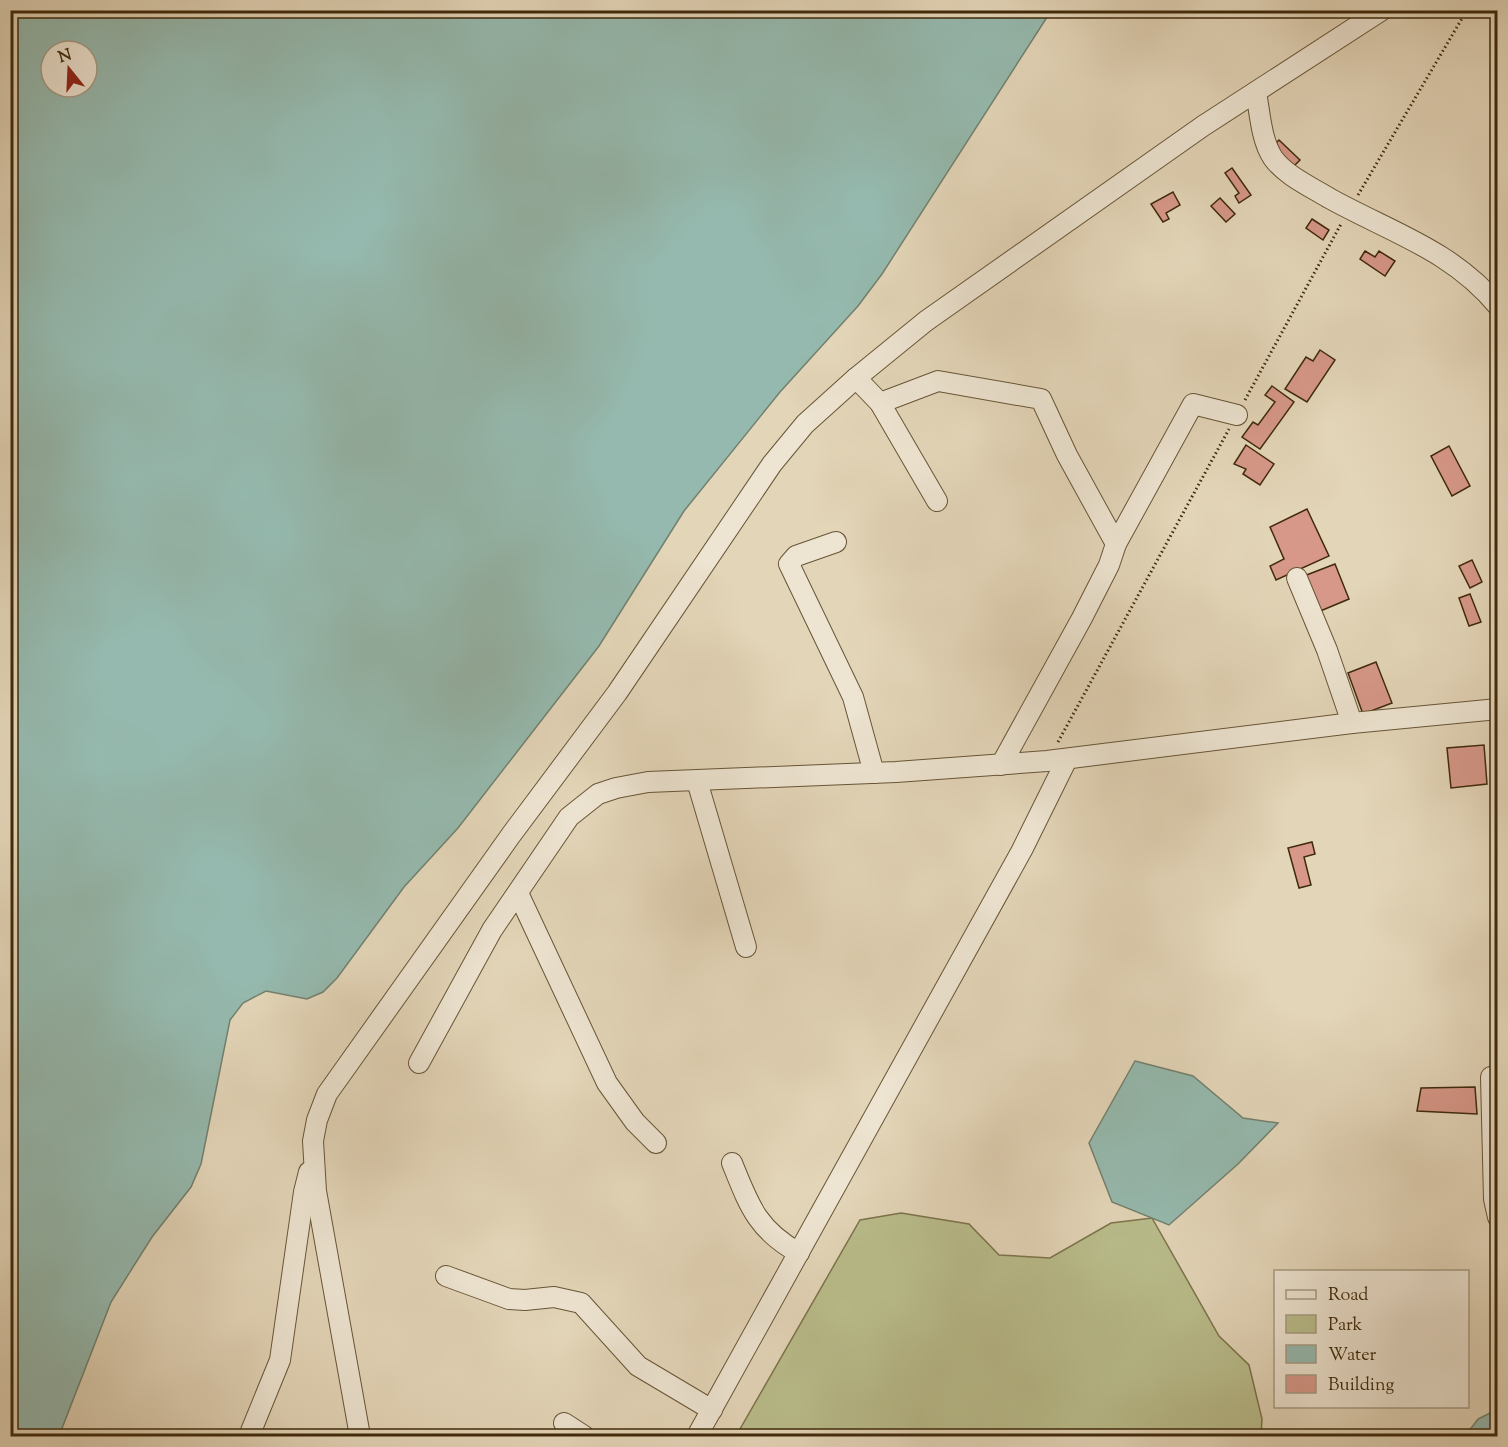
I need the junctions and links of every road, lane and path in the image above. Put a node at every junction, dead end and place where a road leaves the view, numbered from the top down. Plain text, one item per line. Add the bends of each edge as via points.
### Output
1 (1382, 10) edge
2 (1467, 10) edge
3 (1256, 92) junction
4 (1350, 209) junction
5 (1497, 306) edge
6 (856, 378) junction
7 (880, 403) junction
8 (1237, 415) junction
9 (937, 501) dead end
10 (836, 542) dead end
11 (1116, 544) junction
12 (1297, 578) dead end
13 (1497, 709) edge
14 (1352, 723) junction
15 (1067, 759) junction
16 (1047, 761) junction
17 (1000, 765) junction
18 (874, 773) junction
19 (697, 781) junction
20 (518, 893) junction
21 (746, 947) dead end
22 (418, 1064) dead end
23 (1491, 1077) dead end
24 (656, 1143) dead end
25 (732, 1163) dead end
26 (314, 1167) junction
27 (1497, 1217) edge
28 (799, 1253) junction
29 (446, 1276) dead end
30 (712, 1410) junction
31 (564, 1423) dead end
32 (249, 1437) edge
33 (360, 1437) edge
34 (584, 1437) edge
35 (697, 1437) edge

1 - 3 street
2 - 4 path
3 - 4 street via 1267,146 1274,159
3 - 6 street via 926,321
4 - 5 street via 1451,262 1476,281
4 - 8 path
6 - 7 street
6 - 26 street via 805,424 772,464 617,693 357,1050 327,1094 317,1120
7 - 9 street
7 - 11 street via 938,381 1041,399
8 - 11 street via 1193,405
8 - 16 path
10 - 18 street via 796,556 789,564 853,697
11 - 17 street via 1082,618
12 - 14 street
13 - 14 street
14 - 15 street
15 - 16 street
15 - 28 street via 1022,850
16 - 17 street
17 - 18 street
18 - 19 street
19 - 20 street via 648,782 598,794 569,817
19 - 21 street
20 - 22 street via 492,930
20 - 24 street via 607,1083
23 - 27 street
25 - 28 street via 760,1224 778,1242
26 - 32 street via 306,1180 280,1360
26 - 33 street
28 - 30 street
29 - 30 street via 509,1299 554,1297 581,1303 638,1366
30 - 35 street
31 - 34 street

